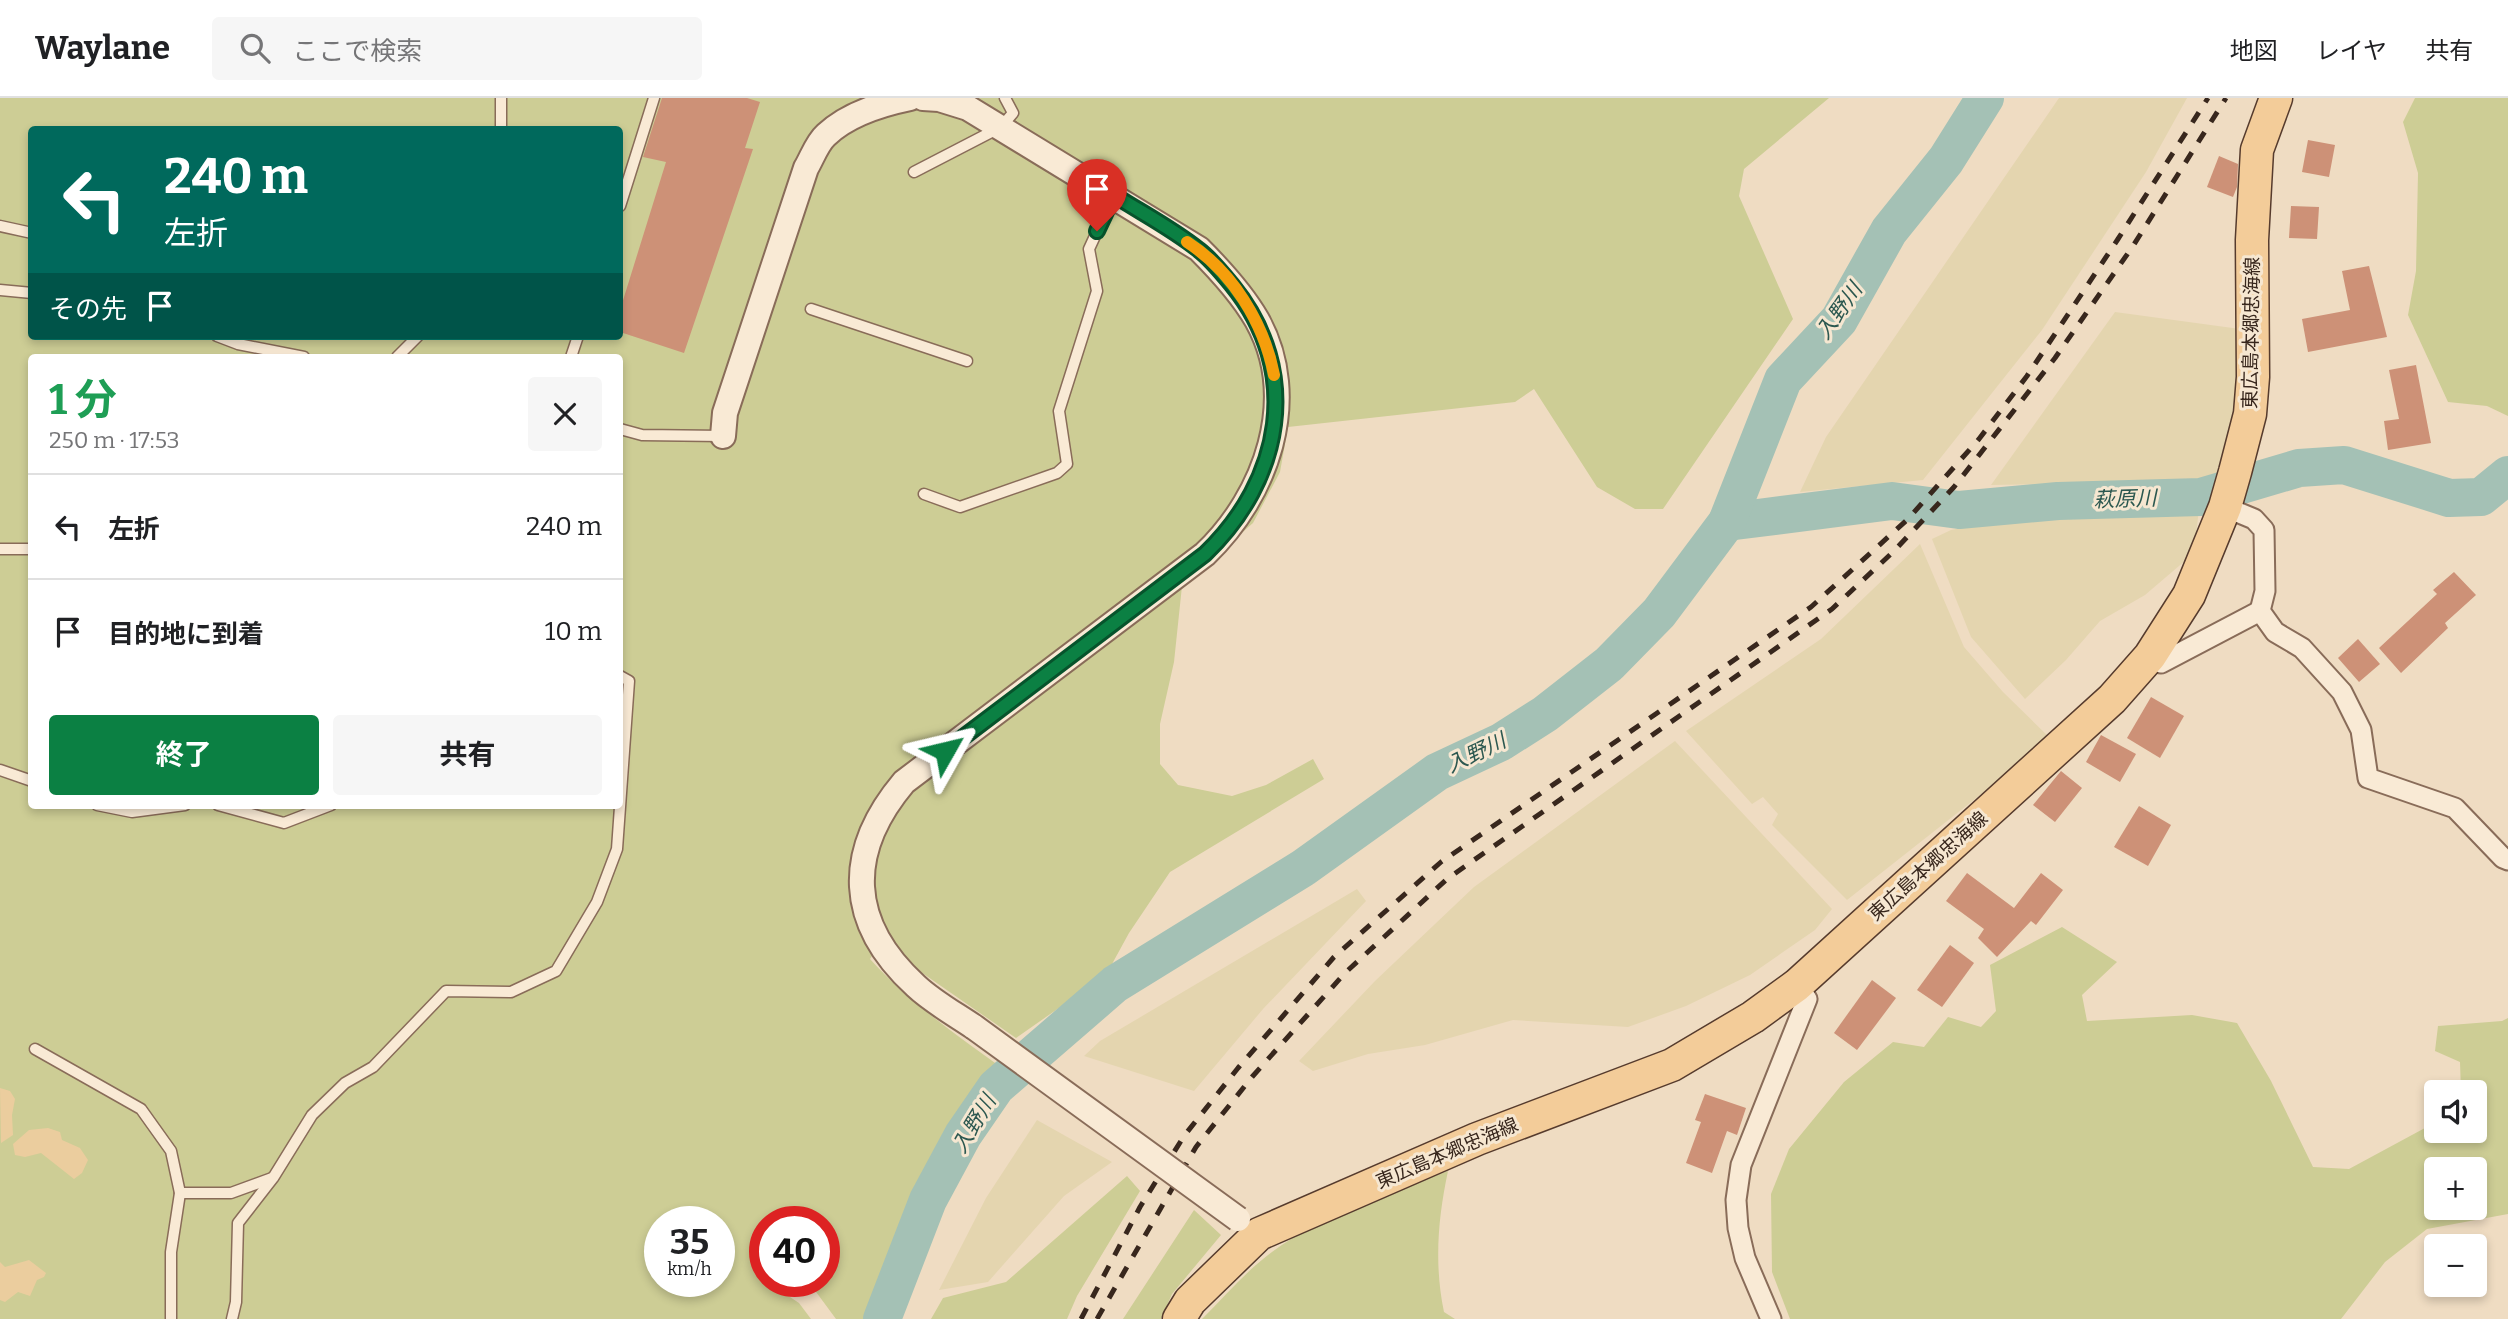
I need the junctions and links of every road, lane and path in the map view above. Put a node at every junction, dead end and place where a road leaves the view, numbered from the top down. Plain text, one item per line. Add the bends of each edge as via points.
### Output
1 (501, 98) edge
2 (654, 98) edge
3 (910, 98) edge
4 (934, 98) edge
5 (1005, 98) edge
6 (2276, 98) edge
7 (502, 126) edge
8 (1001, 127) junction
9 (914, 172) dead end
10 (1114, 195) junction
11 (623, 196) edge
12 (0, 226) edge
13 (28, 232) edge
14 (0, 290) edge
15 (28, 293) edge
16 (811, 309) dead end
17 (228, 340) edge
18 (414, 340) edge
19 (289, 354) edge
20 (400, 354) edge
21 (967, 361) dead end
22 (623, 430) edge
23 (723, 436) joint
24 (924, 494) dead end
25 (2225, 507) junction
26 (0, 548) edge
27 (28, 549) edge
28 (2260, 611) junction
29 (2150, 656) junction
30 (623, 678) edge
31 (623, 765) edge
32 (0, 770) edge
33 (28, 780) edge
34 (120, 809) edge
35 (150, 809) edge
36 (233, 809) edge
37 (321, 809) edge
38 (620, 809) edge
39 (2508, 860) edge
40 (1797, 985) junction
41 (36, 1049) dead end
42 (273, 1178) junction
43 (180, 1193) junction
44 (1248, 1227) junction
45 (171, 1319) edge
46 (232, 1319) edge
47 (1179, 1319) edge
48 (1771, 1319) edge

1 - 7 lane
2 - 11 lane
3 - 23 street via 851,118 824,136 806,167 725,412
4 - 8 street via 968,108
5 - 8 lane via 1013,113
6 - 25 main road, 東広島本郷忠海線 via 2257,150 2250,414
8 - 9 lane
8 - 10 street
10 - 24 lane via 1089,249 1097,291 1059,411 1067,464 1057,473 960,507
10 - 44 street, bridge via 1199,249 1256,320 1268,346 1276,413 1261,474 1227,533 1205,554 904,782 874,825 864,851 860,885 869,921 887,954 916,987
12 - 13 lane
14 - 15 lane
16 - 21 lane
17 - 19 lane
18 - 20 lane
22 - 23 lane via 642,435
25 - 28 street via 2254,519 2264,530 2265,591
25 - 29 main road, 東広島本郷忠海線 via 2189,596
26 - 27 lane
28 - 29 street via 2161,663
28 - 39 street via 2275,632 2302,648 2343,692 2361,730 2368,778 2455,808
29 - 40 main road, 東広島本郷忠海線 via 2112,699
30 - 31 lane via 629,681
32 - 33 lane
34 - 35 lane
36 - 37 lane via 284,823
38 - 42 lane via 617,849 597,902 556,971 511,992 446,991 373,1067 345,1083 312,1115
40 - 44 main road, 東広島本郷忠海線 via 1672,1065
40 - 48 street via 1808,999 1741,1165 1736,1200 1745,1258
41 - 43 lane via 141,1109 171,1151
42 - 43 lane via 232,1193
42 - 46 lane via 238,1223
43 - 45 lane via 171,1252
44 - 47 main road, 東広島本郷忠海線

